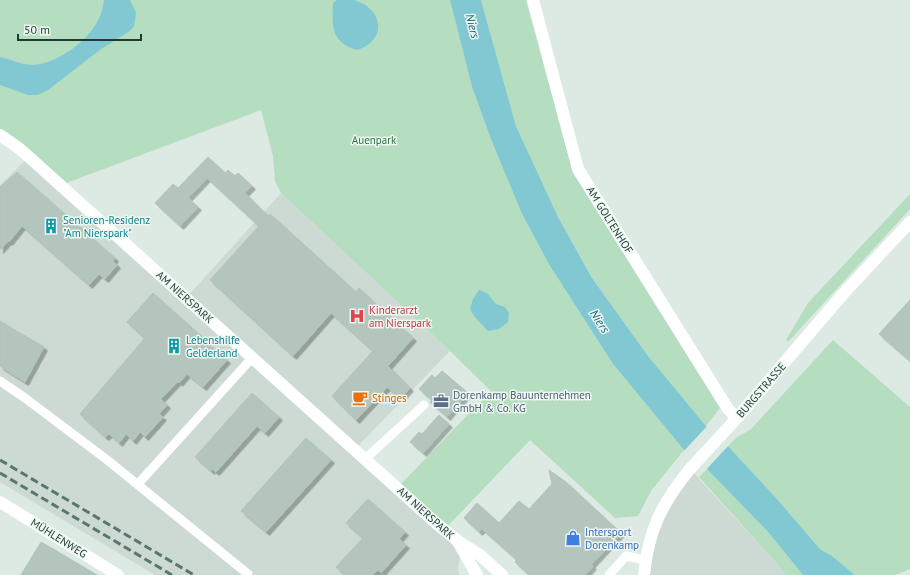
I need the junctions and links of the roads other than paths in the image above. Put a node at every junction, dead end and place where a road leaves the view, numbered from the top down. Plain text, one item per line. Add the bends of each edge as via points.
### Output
1 (533, 0) edge
2 (0, 135) edge
3 (910, 222) edge
4 (252, 358) junction
5 (0, 381) edge
6 (424, 405) dead end
7 (737, 418) junction
8 (365, 459) junction
9 (138, 484) junction
10 (0, 502) edge
11 (458, 541) junction
12 (645, 560) junction
13 (476, 573) edge
14 (248, 574) edge
15 (118, 575) edge
16 (502, 575) edge
17 (609, 575) edge
18 (644, 575) edge

1 - 7 street, AM GOLTENHOF via 578,169 728,409
2 - 4 street, AM NIERSPARK via 20,149
3 - 7 street, BURGSTRASSE via 843,294
4 - 8 street, AM NIERSPARK
4 - 9 lane
5 - 9 lane
6 - 8 lane
7 - 12 street, BURGSTRASSE via 674,488 651,534
8 - 11 street, AM NIERSPARK
9 - 14 lane
10 - 15 street, MÜHLENWEG
11 - 13 street, AM NIERSPARK
11 - 16 street, AM NIERSPARK via 480,555
12 - 17 lane via 626,556
12 - 18 street, BURGSTRASSE

